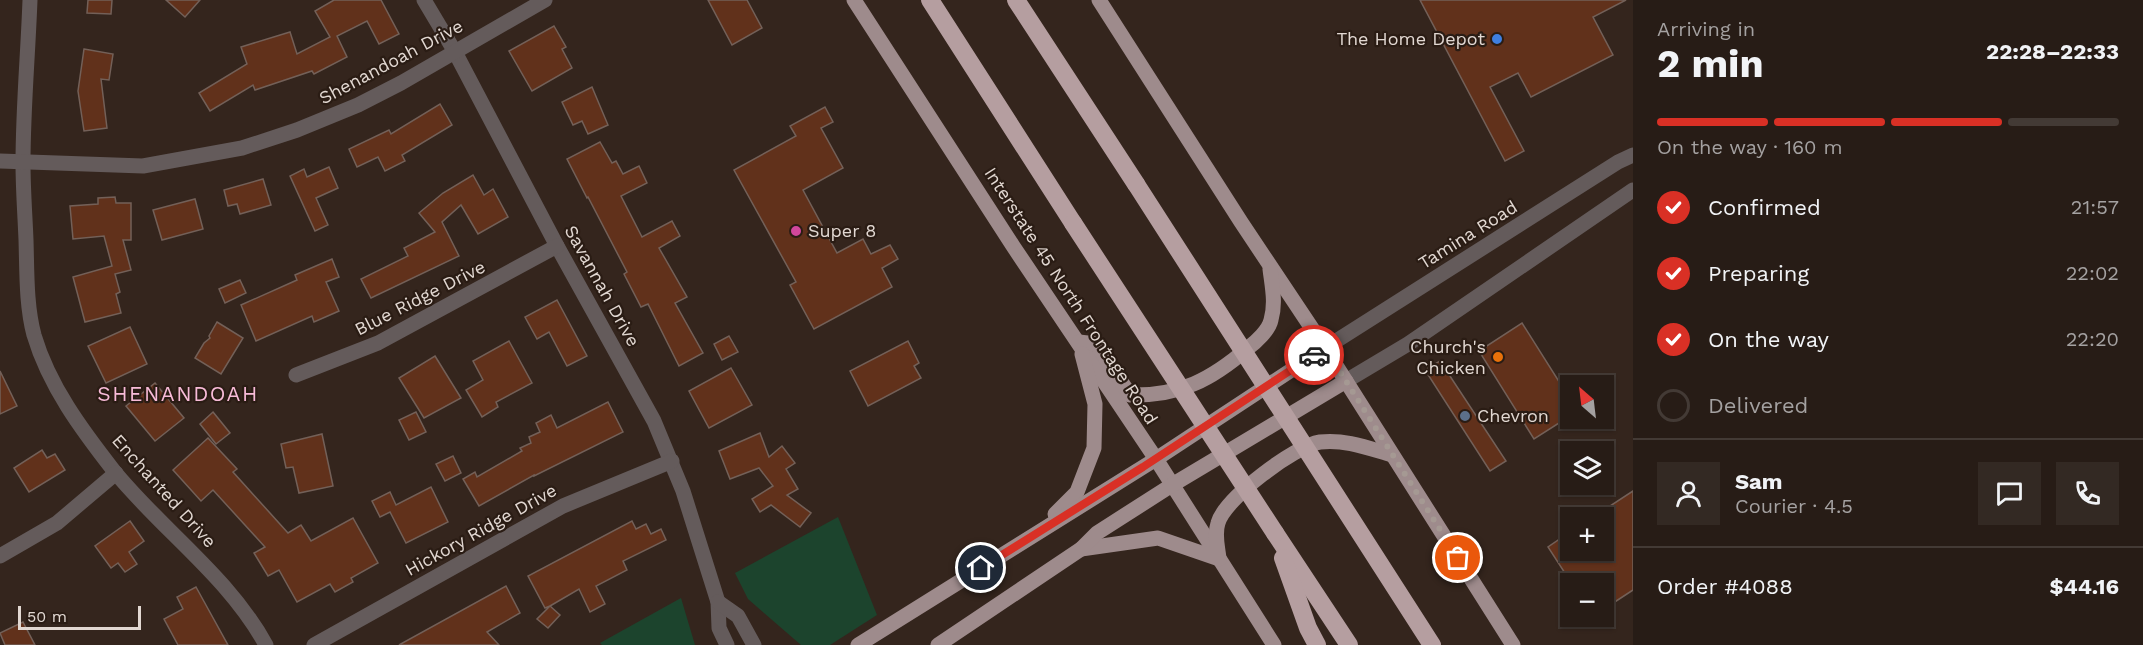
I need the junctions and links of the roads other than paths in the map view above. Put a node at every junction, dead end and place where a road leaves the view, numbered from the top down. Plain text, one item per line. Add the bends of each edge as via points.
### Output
1 (30, 0) edge
2 (424, 0) edge
3 (545, 0) edge
4 (854, 0) edge
5 (930, 0) edge
6 (1016, 0) edge
7 (1099, 0) edge
8 (455, 52) junction
9 (1633, 155) edge
10 (0, 161) edge
11 (23, 162) junction
12 (1633, 190) edge
13 (557, 246) junction
14 (1269, 264) junction
15 (1079, 342) junction
16 (1325, 348) junction
17 (296, 375) dead end
18 (1346, 381) junction
19 (1392, 455) junction
20 (1156, 459) junction
21 (672, 461) junction
22 (116, 473) junction
23 (1172, 485) junction
24 (1037, 532) junction
25 (1275, 533) junction
26 (1082, 549) junction
27 (0, 556) edge
28 (1219, 559) junction
29 (718, 602) junction
30 (266, 645) edge
31 (314, 645) edge
32 (727, 645) edge
33 (754, 645) edge
34 (858, 645) edge
35 (938, 645) edge
36 (1274, 645) edge
37 (1317, 645) edge
38 (1349, 645) edge
39 (1432, 645) edge
40 (1513, 645) edge

1 - 11 street, Enchanted Drive
2 - 8 street, Savannah Drive
3 - 8 street, Shenandoah Drive
4 - 15 main road, Interstate 45 North Frontage Road
5 - 25 highway, bridge
6 - 39 highway, bridge
7 - 14 main road
8 - 11 street, Shenandoah Drive via 358,105 242,148 143,166
8 - 13 street, Savannah Drive
9 - 16 street, Tamina Road
10 - 11 street, Shenandoah Drive
11 - 22 street, Enchanted Drive via 27,286 33,333 56,387
12 - 18 street via 1408,344
13 - 17 street, Blue Ridge Drive via 378,343
13 - 21 street, Savannah Drive via 635,385
14 - 15 main road via 1274,297 1271,322 1255,343 1199,383 1156,395 1130,394 1096,344
14 - 16 main road
15 - 20 main road, Interstate 45 North Frontage Road
15 - 24 main road via 1095,404 1094,448 1077,492
16 - 18 main road
16 - 20 main road
18 - 19 main road
18 - 23 main road
19 - 28 main road via 1342,441 1317,442 1297,453 1254,480 1234,498 1218,521
19 - 40 main road
20 - 23 main road, Interstate 45 North Frontage Road
20 - 24 main road
21 - 29 street, Savannah Drive
21 - 31 street, Hickory Ridge Drive via 563,506
22 - 27 street via 57,523
22 - 30 street, Enchanted Drive via 219,580
23 - 26 main road via 1097,533
23 - 28 main road, Interstate 45 North Frontage Road
24 - 34 main road
25 - 37 highway
25 - 38 highway
26 - 28 main road via 1158,538
26 - 35 main road
28 - 36 main road, Interstate 45 North Frontage Road
29 - 32 street, Savannah Drive via 719,628
29 - 33 street via 738,616

